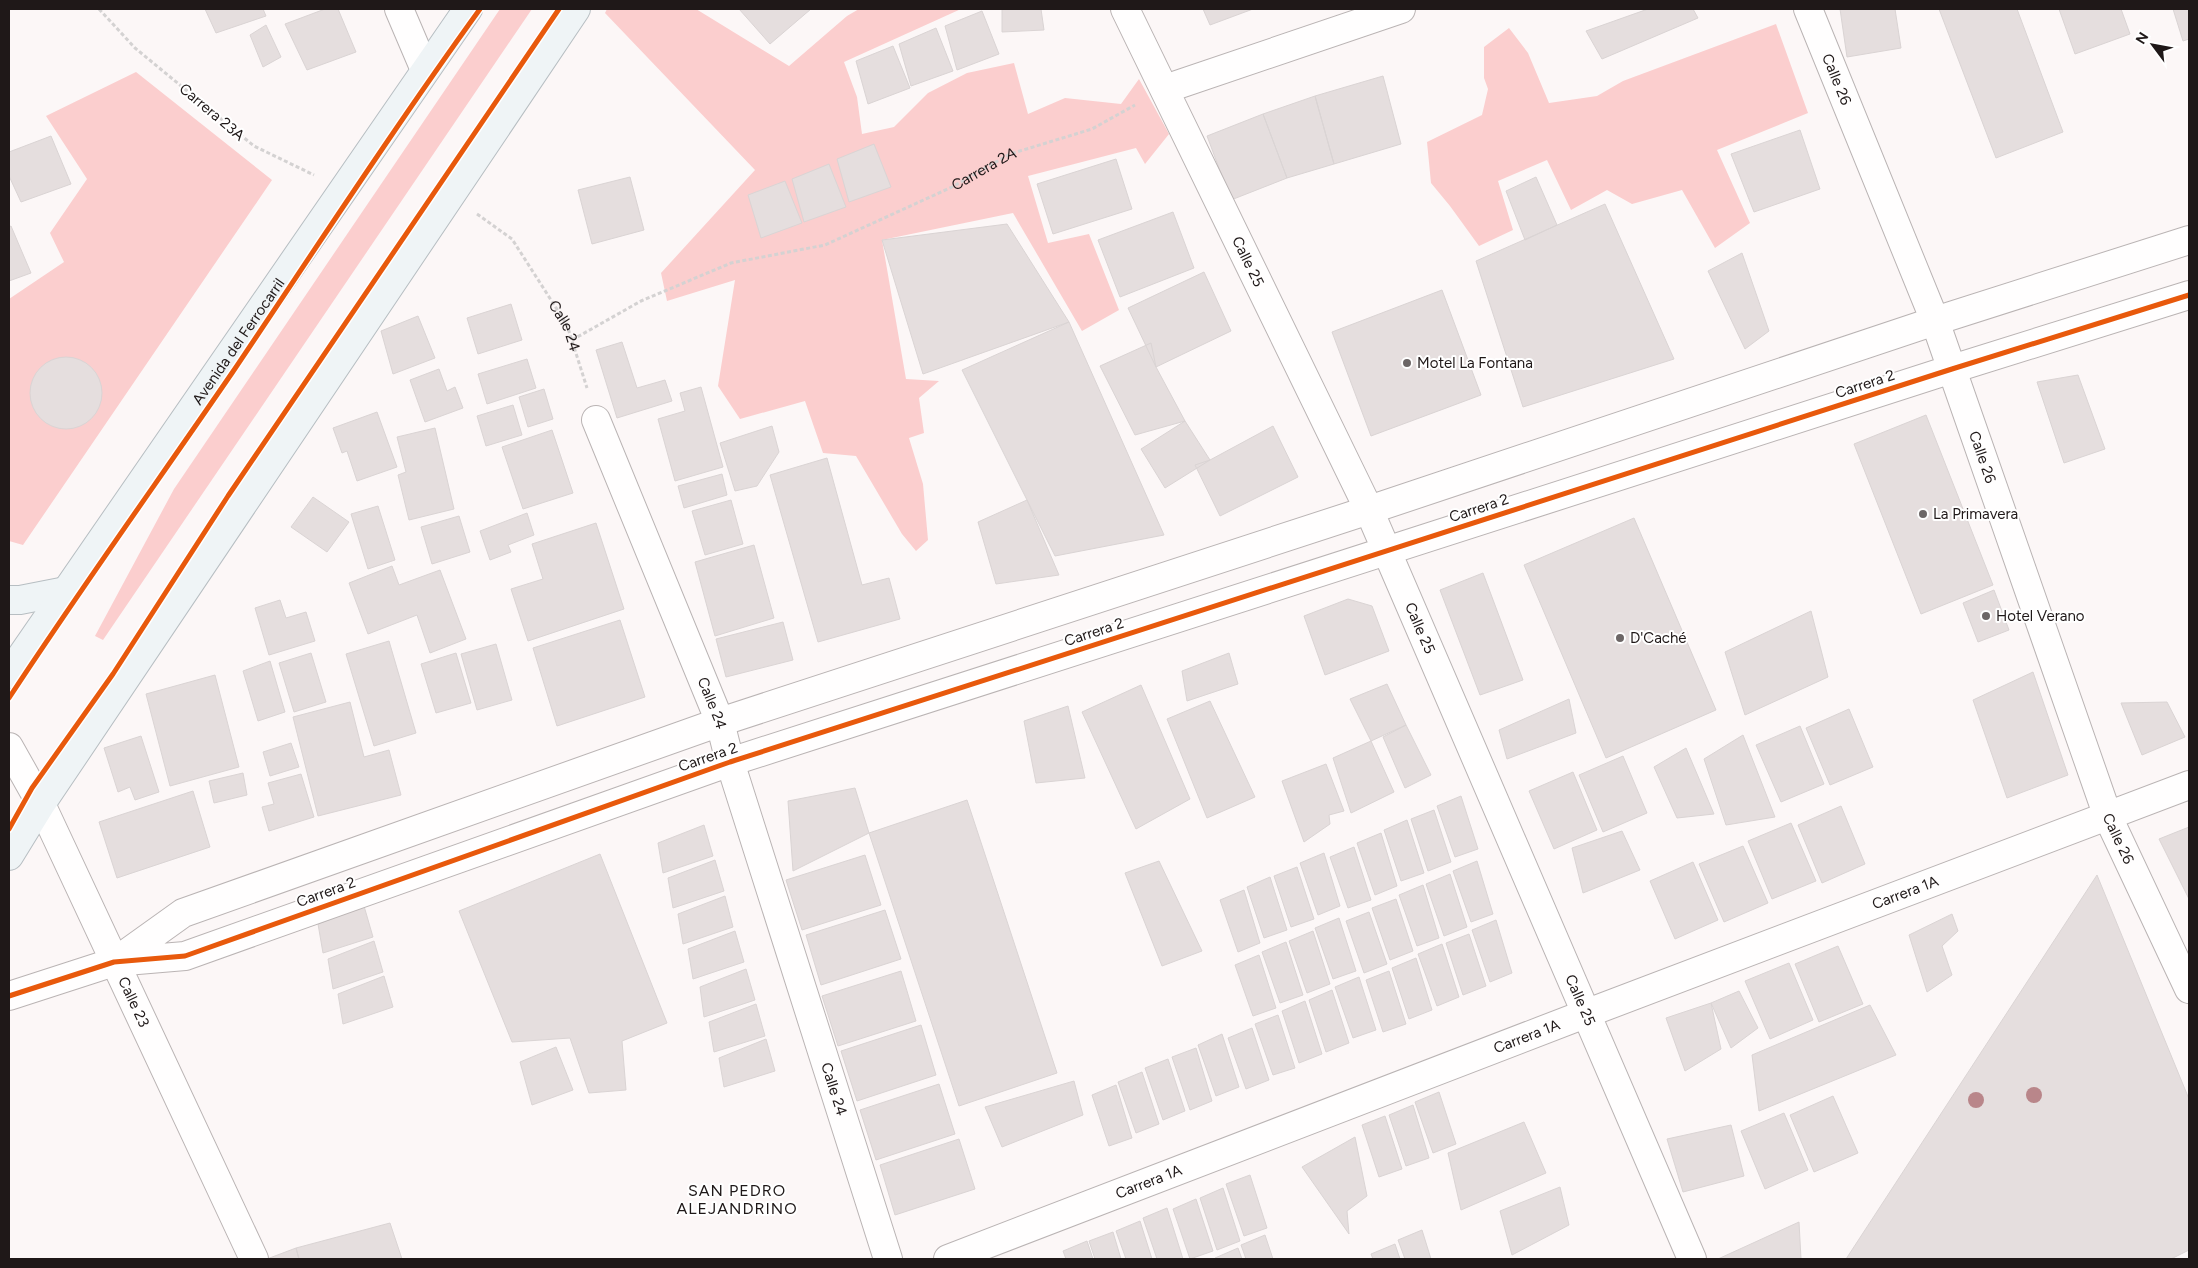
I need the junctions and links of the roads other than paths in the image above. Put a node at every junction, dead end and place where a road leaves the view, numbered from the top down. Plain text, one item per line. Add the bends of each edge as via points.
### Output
1 (399, 9) edge
2 (468, 9) edge
3 (576, 9) edge
4 (1125, 9) edge
5 (1401, 9) edge
6 (1808, 9) edge
7 (425, 70) junction
8 (1165, 89) junction
9 (2189, 240) edge
10 (2189, 295) edge
11 (1935, 321) junction
12 (1952, 369) junction
13 (596, 420) road end
14 (1370, 510) junction
15 (1387, 550) junction
16 (66, 590) junction
17 (9, 600) edge
18 (9, 674) edge
19 (720, 722) junction
20 (9, 747) edge
21 (730, 762) junction
22 (2189, 786) edge
23 (41, 804) junction
24 (2108, 817) junction
25 (9, 856) edge
26 (114, 962) junction
27 (2189, 989) edge
28 (9, 996) edge
29 (1586, 1014) junction
30 (254, 1259) edge
31 (888, 1259) edge
32 (948, 1259) edge
33 (1692, 1259) edge

1 - 7 street
2 - 7 main road, Avenida del Ferrocarril
3 - 23 main road
4 - 8 street, Calle 25
5 - 8 street
6 - 11 street, Calle 26
7 - 16 main road, Avenida del Ferrocarril
8 - 14 street, Calle 25
9 - 11 street, Carrera 2
10 - 12 street, Carrera 2
11 - 12 street, Calle 26
11 - 14 street, Carrera 2
12 - 15 street, Carrera 2
12 - 24 street, Calle 26
13 - 19 street, Calle 24
14 - 15 street, Calle 25
14 - 19 street, Carrera 2
15 - 21 street, Carrera 2
15 - 29 street, Calle 25
16 - 17 main road
16 - 18 main road, Avenida del Ferrocarril
19 - 21 street, Calle 24
19 - 26 street, Carrera 2 via 184,914
20 - 23 street, Calle 23
21 - 26 street, Carrera 2 via 185,956
21 - 31 street, Calle 24
22 - 24 street, Carrera 1A
23 - 25 main road
23 - 26 street, Calle 23
24 - 27 street, Calle 26
24 - 29 street, Carrera 1A
26 - 28 street, Carrera 2
26 - 30 street, Calle 23
29 - 32 street, Carrera 1A
29 - 33 street, Calle 25

